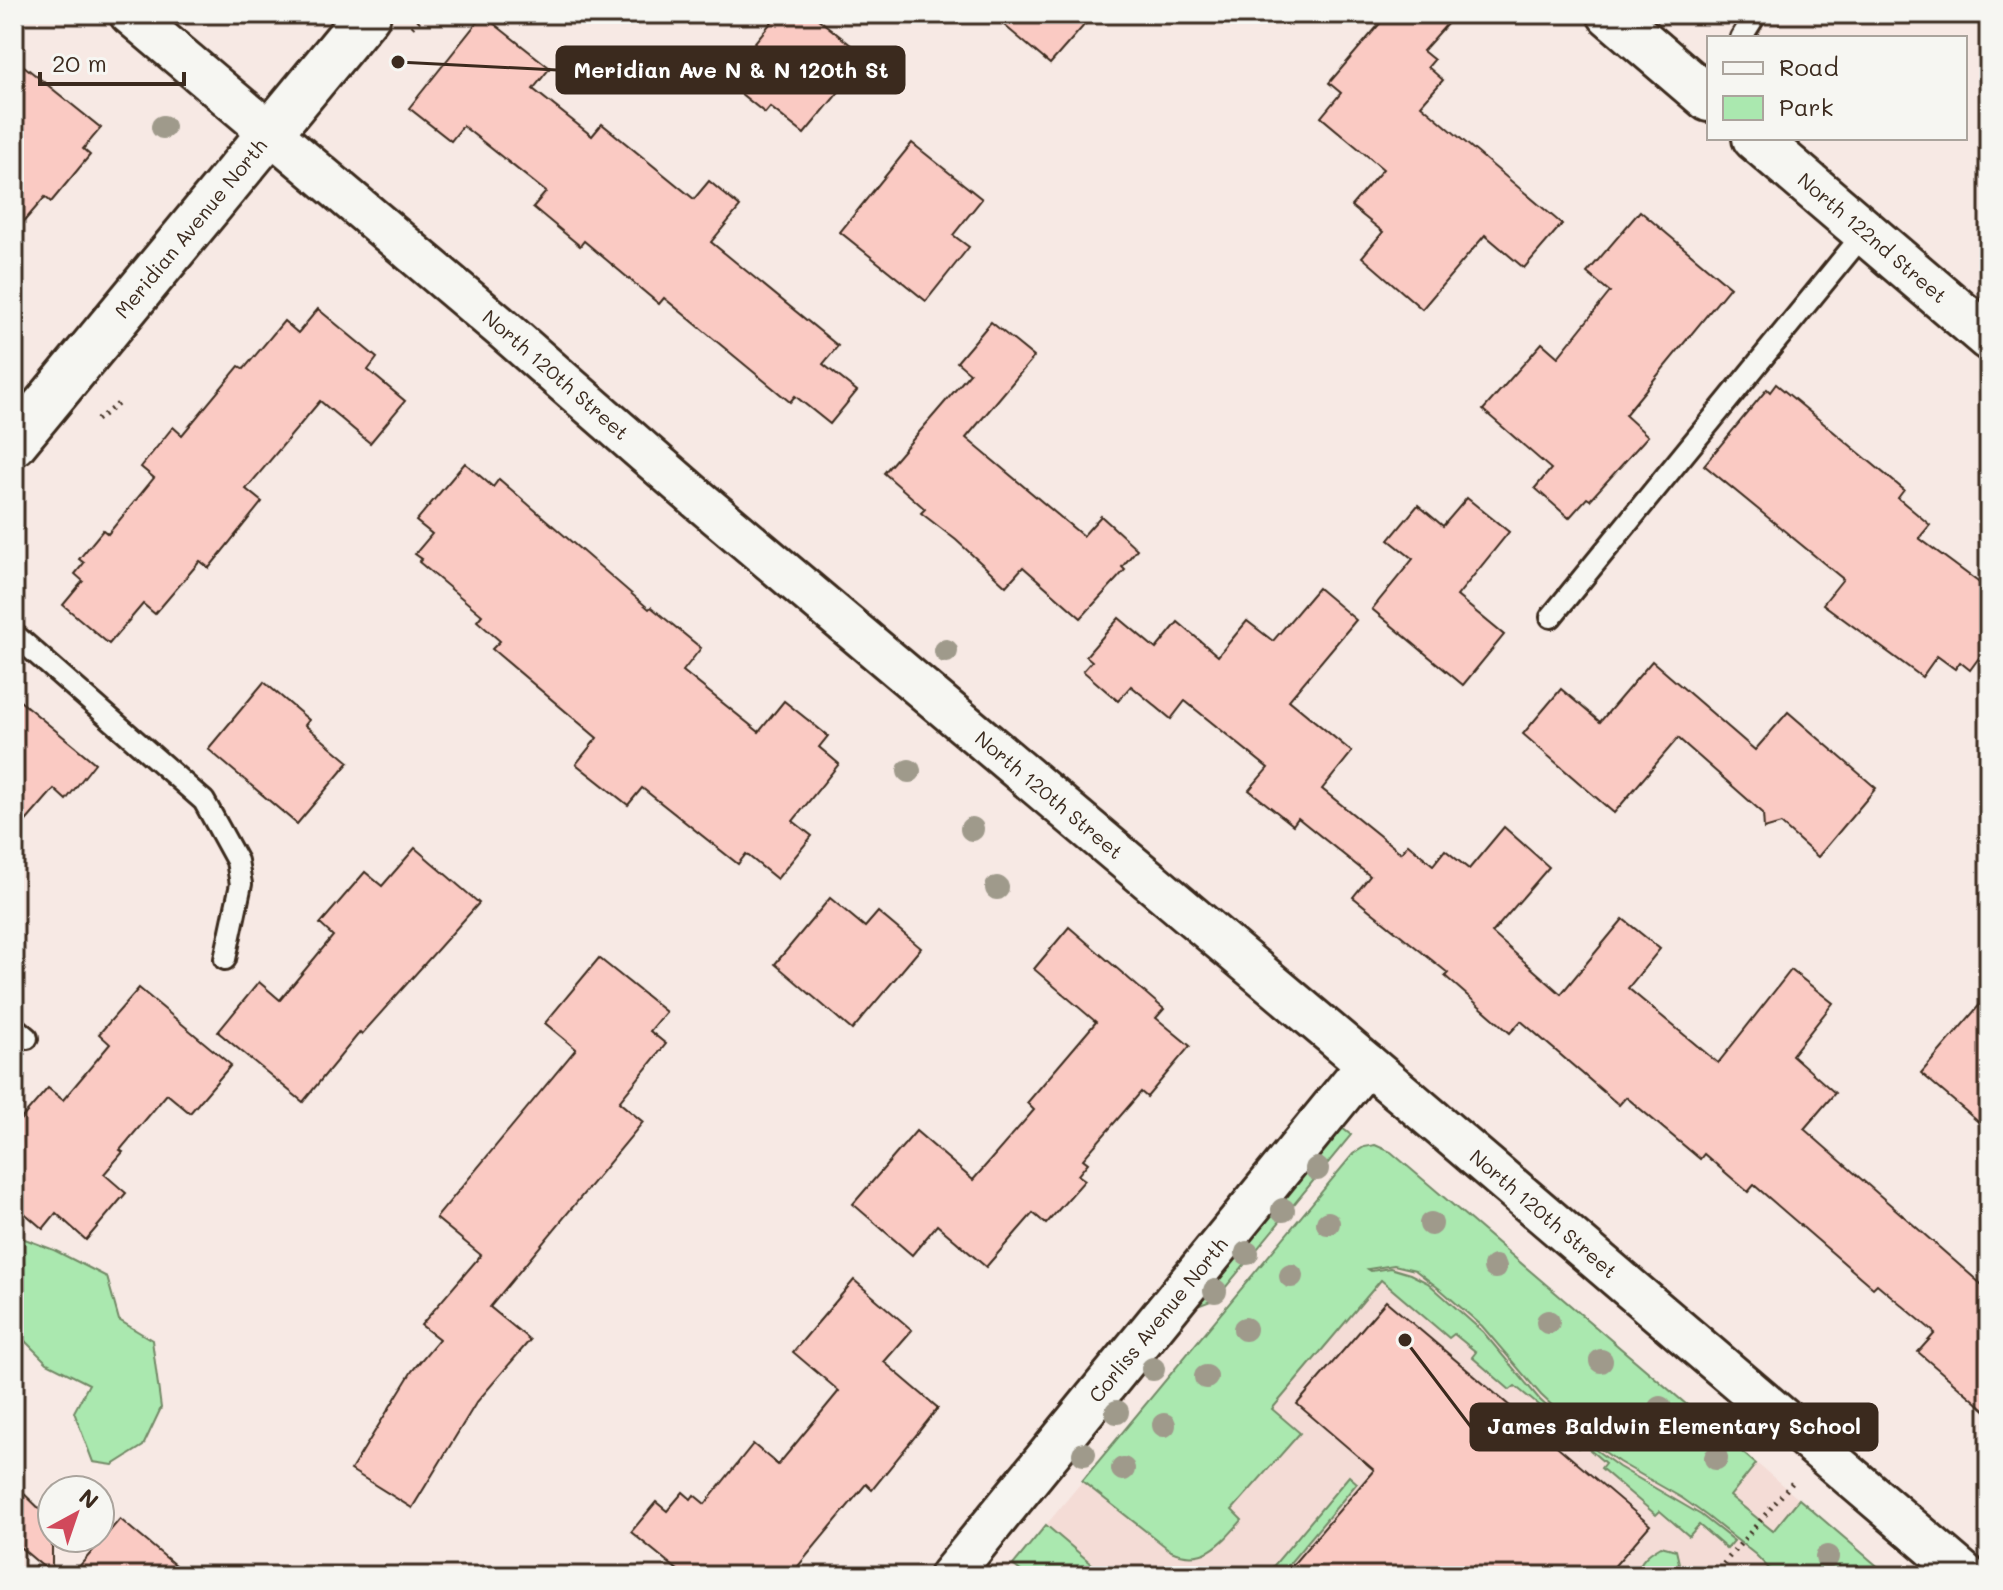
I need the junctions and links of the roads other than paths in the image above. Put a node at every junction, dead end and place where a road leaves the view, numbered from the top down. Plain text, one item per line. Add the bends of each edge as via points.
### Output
1 (130, 14) edge
2 (368, 14) edge
3 (1610, 14) edge
4 (1756, 14) edge
5 (1742, 36) edge
6 (1707, 95) edge
7 (270, 133) junction
8 (1757, 140) edge
9 (1865, 232) junction
10 (1989, 338) edge
11 (14, 443) edge
12 (1551, 617) dead end
13 (14, 634) edge
14 (225, 959) dead end
15 (1367, 1064) junction
16 (950, 1576) edge
17 (1967, 1576) edge

1 - 7 street, North 120th Street
2 - 7 street, Meridian Avenue North
3 - 6 street
4 - 5 lane
7 - 11 street, Meridian Avenue North
7 - 15 street, North 120th Street
8 - 9 street, North 122nd Street
9 - 10 street, North 122nd Street
9 - 12 lane
13 - 14 lane via 204,801 237,861 241,884
15 - 16 street, Corliss Avenue North
15 - 17 street, North 120th Street

